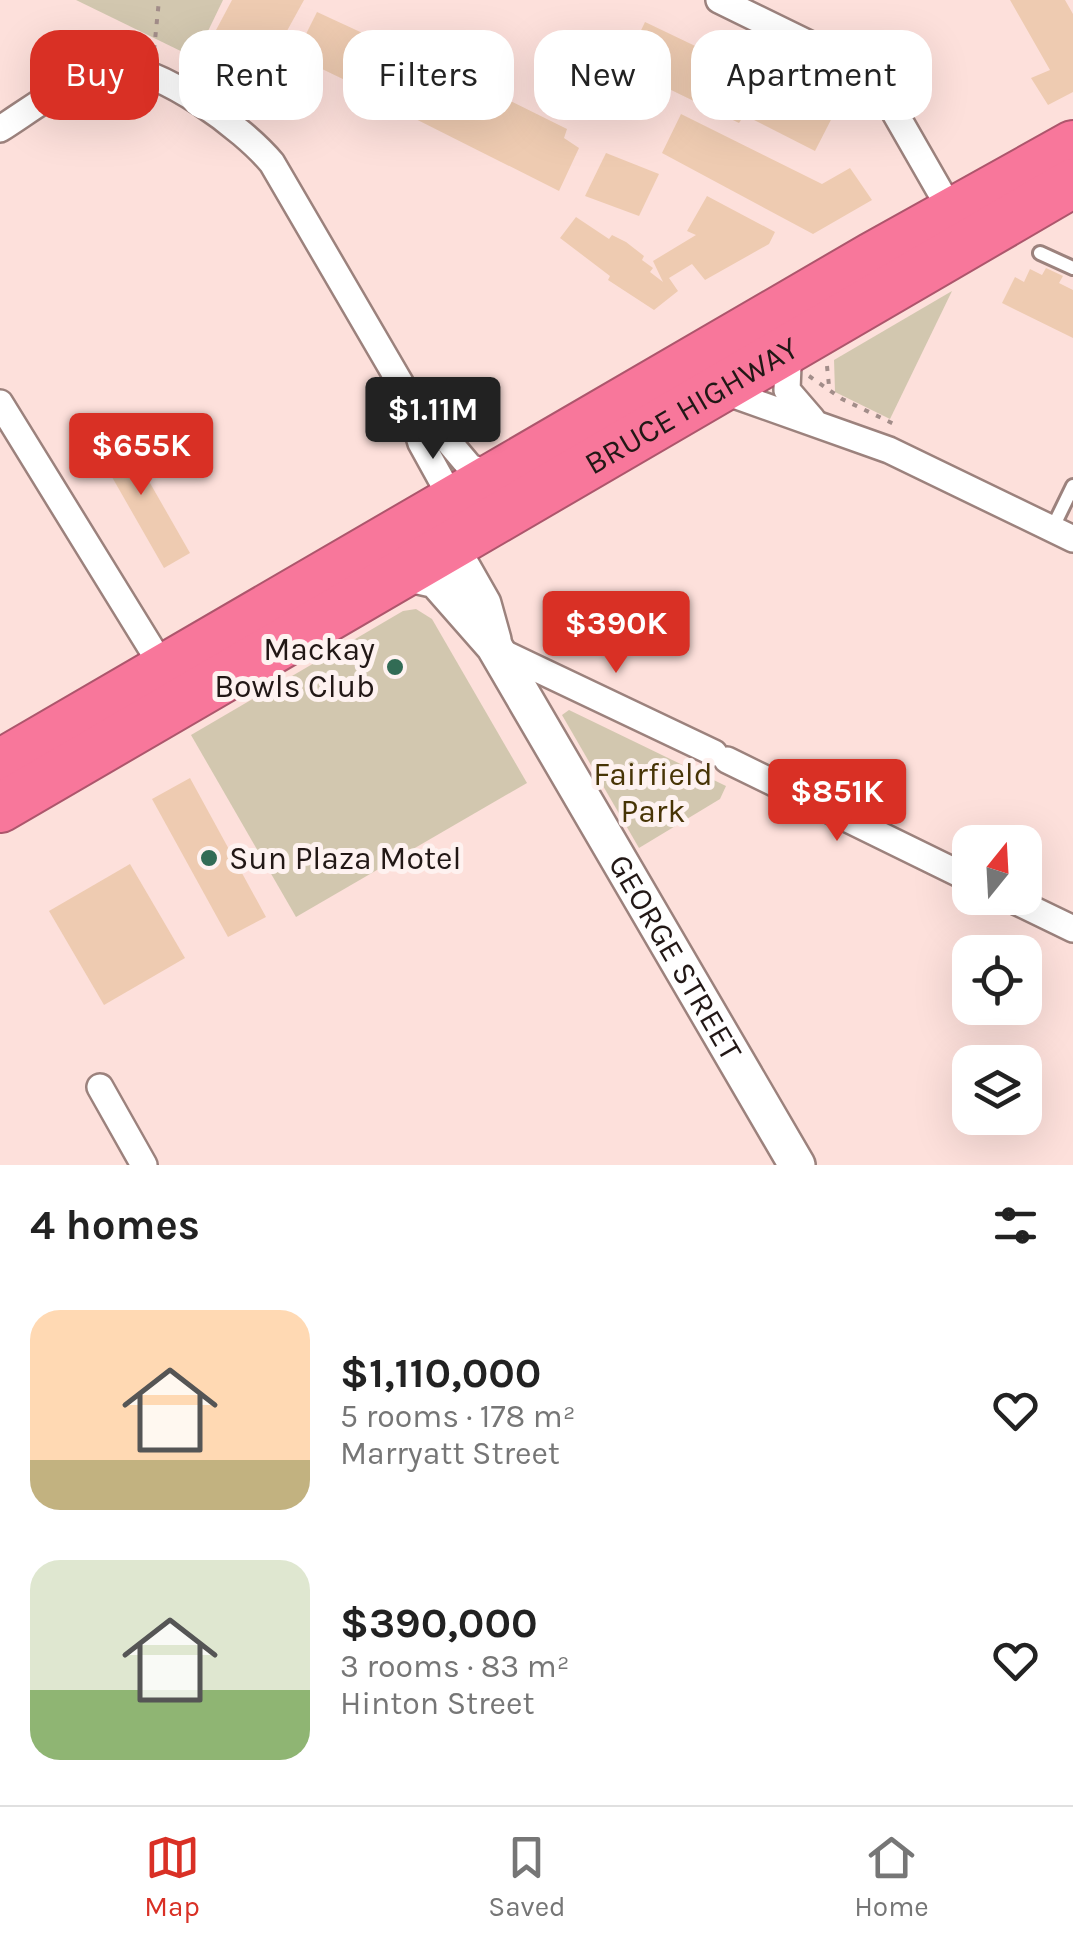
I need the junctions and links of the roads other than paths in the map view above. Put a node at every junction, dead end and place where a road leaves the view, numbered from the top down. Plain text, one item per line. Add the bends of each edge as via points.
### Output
1 (718, 0) edge
2 (0, 129) edge
3 (1072, 174) edge
4 (954, 214) junction
5 (1040, 252) dead end
6 (1073, 268) edge
7 (811, 352) junction
8 (405, 391) junction
9 (716, 392) junction
10 (0, 403) edge
11 (812, 419) junction
12 (495, 476) junction
13 (1073, 486) edge
14 (452, 523) junction
15 (1063, 534) edge
16 (404, 573) junction
17 (494, 648) junction
18 (174, 663) junction
19 (0, 764) edge
20 (0, 808) edge
21 (952, 869) edge
22 (1042, 914) edge
23 (1073, 929) edge
24 (100, 1087) dead end
25 (144, 1165) edge
26 (796, 1165) edge

1 - 4 street via 846,62 878,85
2 - 8 street via 90,75 116,68 145,75 222,115 272,162
3 - 4 highway, BRUCE HIGHWAY
3 - 7 highway, BRUCE HIGHWAY
4 - 12 highway, BRUCE HIGHWAY
5 - 6 lane
7 - 9 highway, BRUCE HIGHWAY
7 - 11 street via 788,365 787,390
8 - 12 street via 470,467
8 - 14 street
9 - 11 street
9 - 14 highway, BRUCE HIGHWAY
10 - 18 street
11 - 15 street
12 - 14 highway, BRUCE HIGHWAY
13 - 15 lane
14 - 16 highway, BRUCE HIGHWAY
14 - 17 street, GEORGE STREET
14 - 18 highway via 439,541 414,543 254,635
16 - 17 street, GEORGE STREET via 436,580
16 - 20 highway, BRUCE HIGHWAY
17 - 21 street
17 - 26 street, GEORGE STREET
18 - 19 highway
22 - 23 street
24 - 25 street

